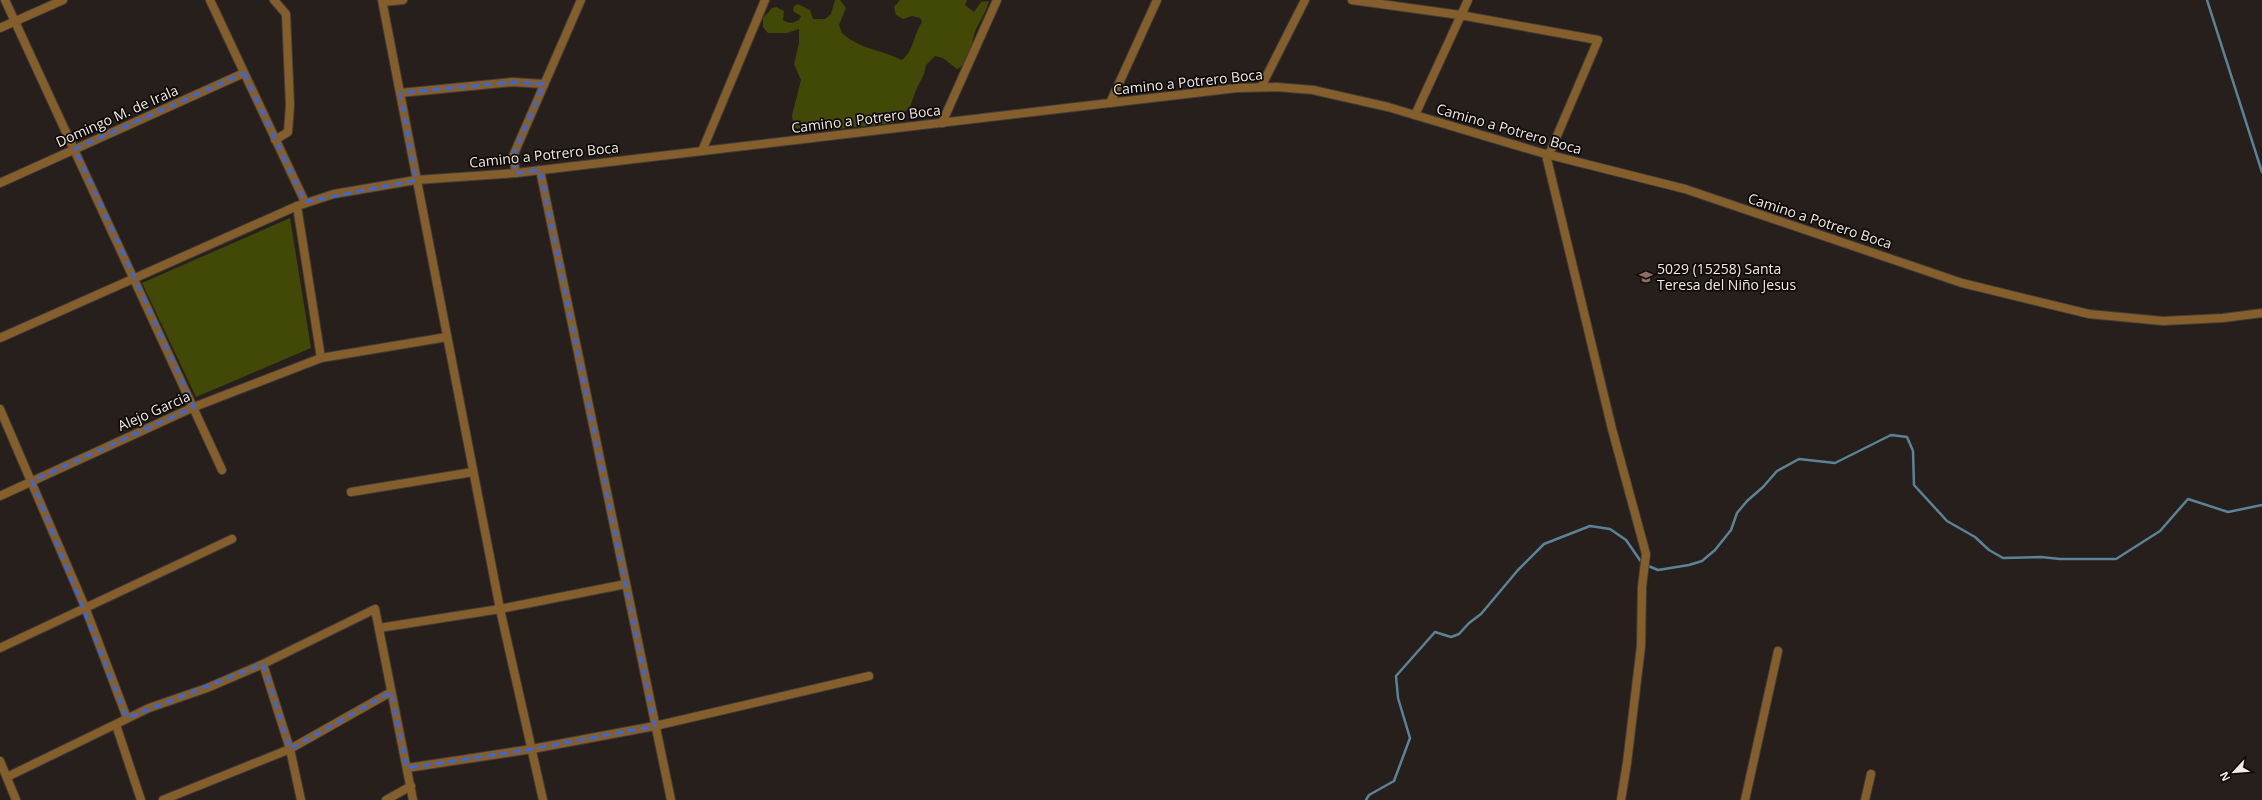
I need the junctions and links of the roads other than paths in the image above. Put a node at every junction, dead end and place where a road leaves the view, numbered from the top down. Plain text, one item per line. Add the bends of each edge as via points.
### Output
1 (5, 0) edge
2 (63, 0) edge
3 (210, 0) edge
4 (274, 0) edge
5 (403, 0) edge
6 (581, 0) edge
7 (764, 0) edge
8 (997, 0) edge
9 (1157, 0) edge
10 (1305, 0) edge
11 (1352, 0) edge
12 (1468, 0) edge
13 (382, 1) edge
14 (1460, 15) junction
15 (15, 21) junction
16 (0, 28) edge
17 (244, 73) junction
18 (544, 84) junction
19 (1261, 87) junction
20 (400, 93) junction
21 (1110, 103) junction
22 (1415, 115) junction
23 (942, 123) junction
24 (276, 140) junction
25 (74, 150) junction
26 (702, 151) junction
27 (1548, 154) junction
28 (540, 170) junction
29 (516, 173) junction
30 (416, 180) junction
31 (0, 183) edge
32 (305, 202) junction
33 (297, 206) junction
34 (134, 277) junction
35 (2262, 312) edge
36 (447, 337) junction
37 (0, 338) edge
38 (321, 358) junction
39 (194, 407) junction
40 (0, 409) edge
41 (222, 470) dead end
42 (473, 472) junction
43 (32, 481) junction
44 (351, 492) dead end
45 (0, 496) edge
46 (232, 539) dead end
47 (626, 584) junction
48 (85, 607) junction
49 (500, 609) junction
50 (379, 628) junction
51 (0, 648) edge
52 (1778, 651) dead end
53 (263, 664) junction
54 (869, 676) dead end
55 (391, 692) junction
56 (127, 718) junction
57 (116, 725) junction
58 (655, 726) junction
59 (290, 749) junction
60 (532, 749) junction
61 (0, 761) edge
62 (407, 768) junction
63 (1871, 774) dead end
64 (7, 777) junction
65 (411, 786) junction
66 (16, 800) edge
67 (141, 800) edge
68 (163, 800) edge
69 (301, 800) edge
70 (386, 800) edge
71 (413, 800) edge
72 (543, 800) edge
73 (671, 800) edge
74 (1621, 800) edge
75 (1745, 800) edge
76 (1865, 800) edge

1 - 15 street
2 - 15 street
3 - 17 street
4 - 24 street via 286,14 290,105 288,132
5 - 13 street
6 - 18 street
7 - 26 street
8 - 23 street
9 - 21 street
10 - 19 street
11 - 14 street
12 - 14 street
13 - 20 street
14 - 22 street
14 - 27 street via 1598,40
15 - 16 street
15 - 25 street
17 - 24 street
17 - 25 street, Domingo M. de Irala
18 - 20 street via 512,82
18 - 29 street via 513,156
19 - 21 street, Camino a Potrero Boca
19 - 22 street, Camino a Potrero Boca via 1313,90
20 - 30 street
21 - 23 street, Camino a Potrero Boca
22 - 27 street, Camino a Potrero Boca
23 - 26 street, Camino a Potrero Boca
24 - 32 street
25 - 31 street, Domingo M. de Irala
25 - 34 street
26 - 28 street, Camino a Potrero Boca
27 - 35 street, Camino a Potrero Boca via 1685,189 1962,283 2089,314 2163,321 2223,318
27 - 74 street via 1548,168 1612,429 1644,542 1641,646
28 - 29 street, Camino a Potrero Boca
28 - 47 street
29 - 30 street, Camino a Potrero Boca
30 - 32 street, Camino a Potrero Boca via 334,194
30 - 36 street
32 - 33 street
33 - 34 street
33 - 38 street
34 - 37 street
34 - 39 street
36 - 38 street, Alejo Garcia
36 - 42 street
38 - 39 street, Alejo Garcia
39 - 41 street
39 - 43 street, Alejo Garcia
40 - 43 street
42 - 44 street
42 - 49 street
43 - 45 street, Alejo Garcia
43 - 48 street
46 - 48 street
47 - 49 street
47 - 58 street
48 - 51 street
48 - 56 street
49 - 50 street
49 - 60 street
50 - 53 street via 375,609
50 - 55 street
52 - 75 street
53 - 56 street
53 - 59 street
54 - 58 street
55 - 59 street
55 - 62 street
56 - 57 street
57 - 64 street
57 - 67 street
58 - 60 street
58 - 73 street
59 - 68 street
59 - 69 street
60 - 62 street
60 - 72 street
61 - 64 street
62 - 65 street
63 - 76 street
64 - 66 street
65 - 70 street
65 - 71 street

